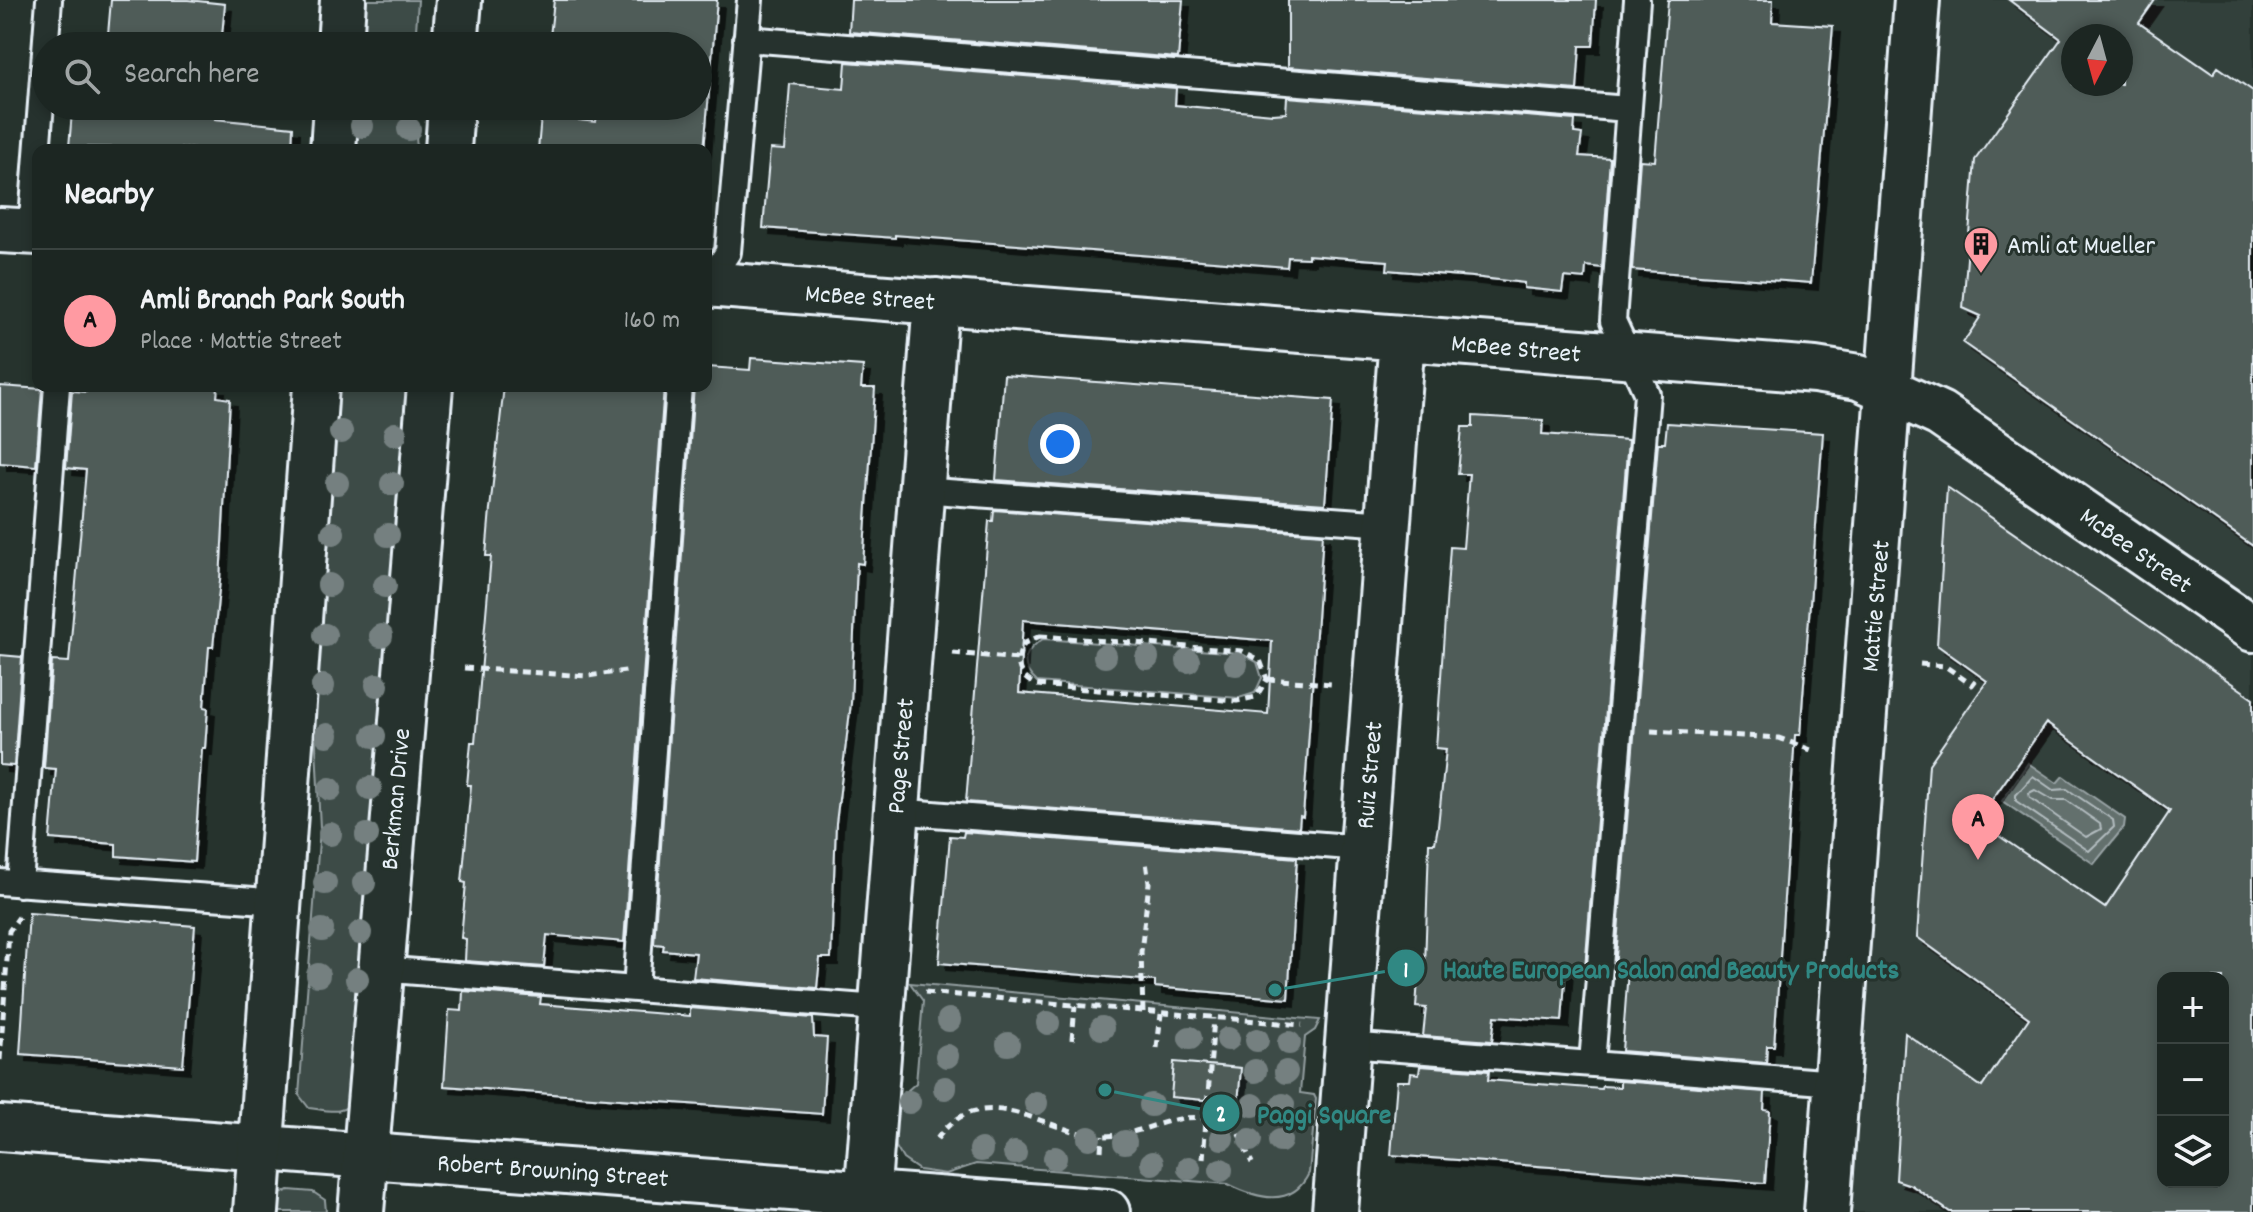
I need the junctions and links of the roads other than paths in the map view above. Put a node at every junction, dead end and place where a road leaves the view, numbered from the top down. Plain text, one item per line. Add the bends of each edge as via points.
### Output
1 (49, 0) edge
2 (343, 0) edge
3 (459, 0) edge
4 (750, 0) edge
5 (1637, 0) edge
6 (1917, 0) edge
7 (45, 32) edge
8 (341, 32) edge
9 (456, 32) edge
10 (746, 39) junction
11 (1628, 109) junction
12 (35, 120) edge
13 (335, 120) edge
14 (450, 120) edge
15 (33, 144) edge
16 (333, 144) edge
17 (448, 144) edge
18 (32, 151) edge
19 (23, 231) edge
20 (712, 276) edge
21 (712, 285) edge
22 (936, 301) junction
23 (1402, 338) junction
24 (1629, 357) junction
25 (1889, 390) junction
26 (56, 392) edge
27 (316, 392) edge
28 (429, 392) edge
29 (679, 392) edge
30 (920, 490) junction
31 (1387, 524) junction
32 (2253, 629) edge
33 (895, 811) junction
34 (1362, 848) junction
35 (10, 883) edge
36 (281, 902) junction
37 (379, 969) junction
38 (636, 989) junction
39 (879, 1008) junction
40 (1348, 1045) junction
41 (1592, 1063) junction
42 (1836, 1083) junction
43 (0, 1128) edge
44 (261, 1147) junction
45 (365, 1154) junction
46 (867, 1203) edge
47 (256, 1212) edge
48 (361, 1212) edge
49 (1107, 1212) edge
50 (1335, 1212) edge
51 (1827, 1212) edge

1 - 7 lane
2 - 8 street
3 - 9 street
4 - 10 lane
5 - 11 lane
6 - 25 street, Mattie Street
10 - 11 lane
10 - 20 lane via 728,252
11 - 24 lane via 1613,321
12 - 15 lane
13 - 16 street
14 - 17 street
18 - 19 lane
21 - 22 street, McBee Street
22 - 23 street, McBee Street
22 - 30 street, Page Street
23 - 24 street, McBee Street
23 - 31 street, Ruiz Street
24 - 25 street, McBee Street via 1815,370 1859,377
24 - 41 lane via 1647,394
25 - 32 street, McBee Street via 1956,425
25 - 42 street, Mattie Street
26 - 35 lane
27 - 36 street
28 - 37 street, Berkman Drive
29 - 38 lane
30 - 31 lane
30 - 33 street, Page Street
31 - 34 street, Ruiz Street
33 - 34 lane
33 - 39 street, Page Street
34 - 40 street, Ruiz Street
35 - 36 lane
36 - 44 street
37 - 38 lane
37 - 45 street, Berkman Drive
38 - 39 lane
39 - 46 street, Page Street
40 - 41 lane
40 - 50 street, Ruiz Street
41 - 42 lane
42 - 51 street, Mattie Street
43 - 44 street, Robert Browning Street
44 - 45 street, Robert Browning Street
44 - 47 street
45 - 46 street, Robert Browning Street
45 - 48 street, Berkman Drive
46 - 49 street, Robert Browning Street

